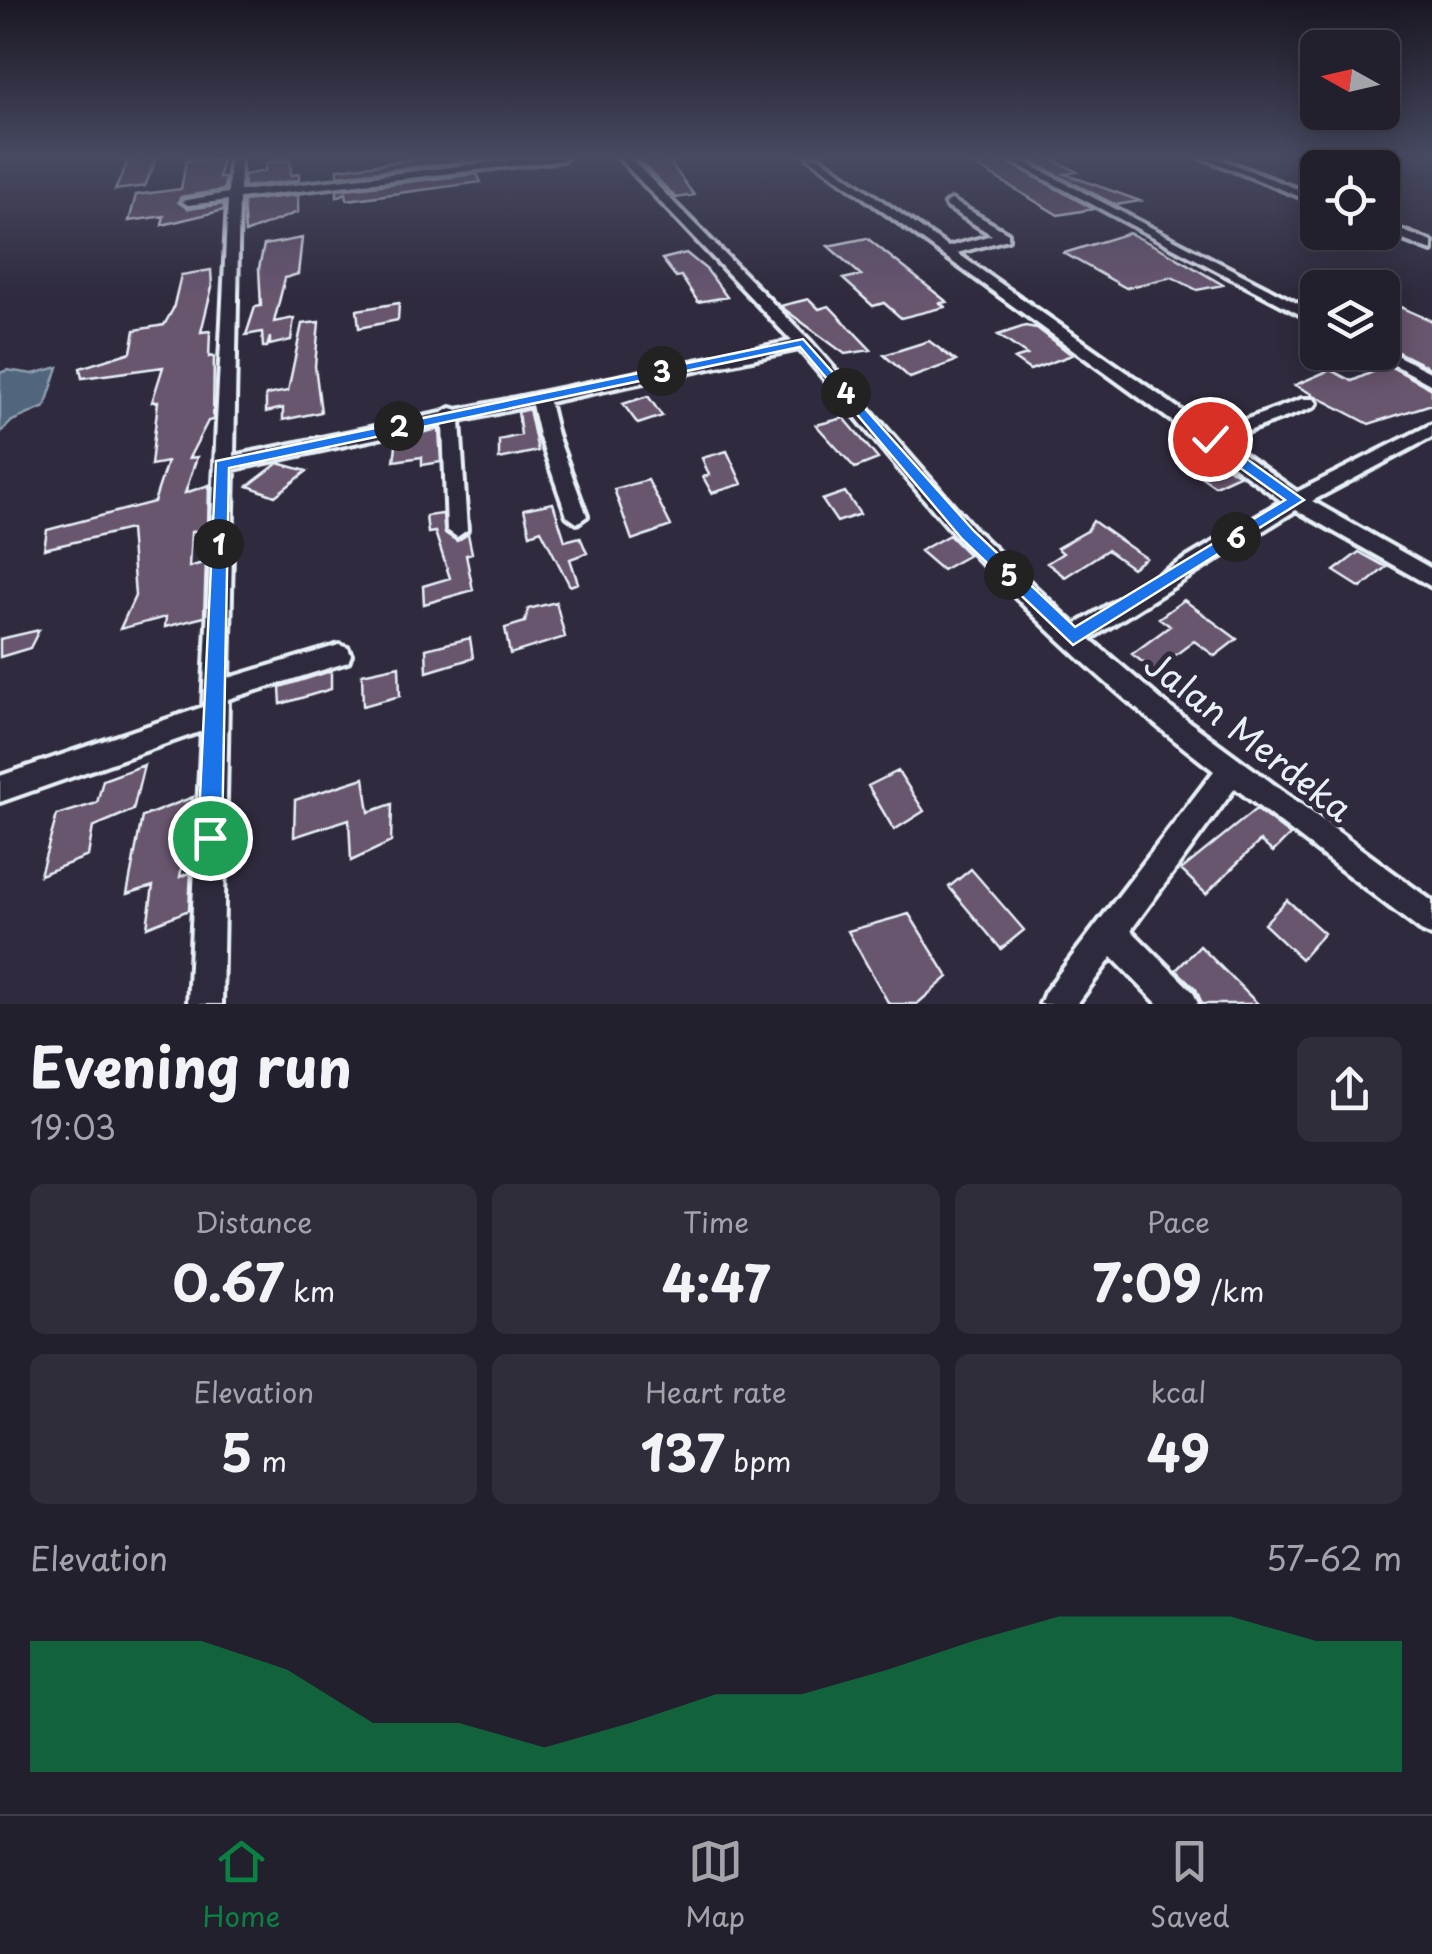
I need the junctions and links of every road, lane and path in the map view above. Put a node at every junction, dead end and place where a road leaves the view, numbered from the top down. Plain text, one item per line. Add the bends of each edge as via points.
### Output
1 (234, 204) edge
2 (669, 204) edge
3 (879, 204) edge
4 (951, 204) dead end
5 (1098, 204) edge
6 (1400, 234) edge
7 (1432, 247) edge
8 (946, 252) junction
9 (1300, 310) edge
10 (803, 342) junction
11 (1400, 363) edge
12 (1432, 380) edge
13 (539, 396) junction
14 (1308, 403) dead end
15 (450, 413) junction
16 (1432, 430) edge
17 (1210, 439) junction
18 (222, 464) junction
19 (1296, 500) junction
20 (577, 516) dead end
21 (457, 530) dead end
22 (1432, 579) edge
23 (1073, 638) junction
24 (339, 656) dead end
25 (214, 704) junction
26 (1232, 769) junction
27 (0, 789) edge
28 (1432, 920) edge
29 (1110, 932) junction
30 (205, 1004) edge
31 (1057, 1004) edge
32 (1181, 1004) edge

1 - 18 street
2 - 10 street, Jalan Merdeka
3 - 8 street
4 - 8 street via 1003,236
5 - 9 street
6 - 7 street
8 - 17 street
10 - 13 street
10 - 23 street, Jalan Merdeka via 968,535
11 - 12 street
13 - 15 street
13 - 20 street
14 - 17 street
15 - 18 street
15 - 21 street
16 - 19 street
17 - 19 street
18 - 25 street
19 - 22 street
19 - 23 street
23 - 26 street, Jalan Merdeka
24 - 25 street
25 - 27 street
25 - 30 street
26 - 28 street, Jalan Merdeka
26 - 29 street
29 - 31 street
29 - 32 street

